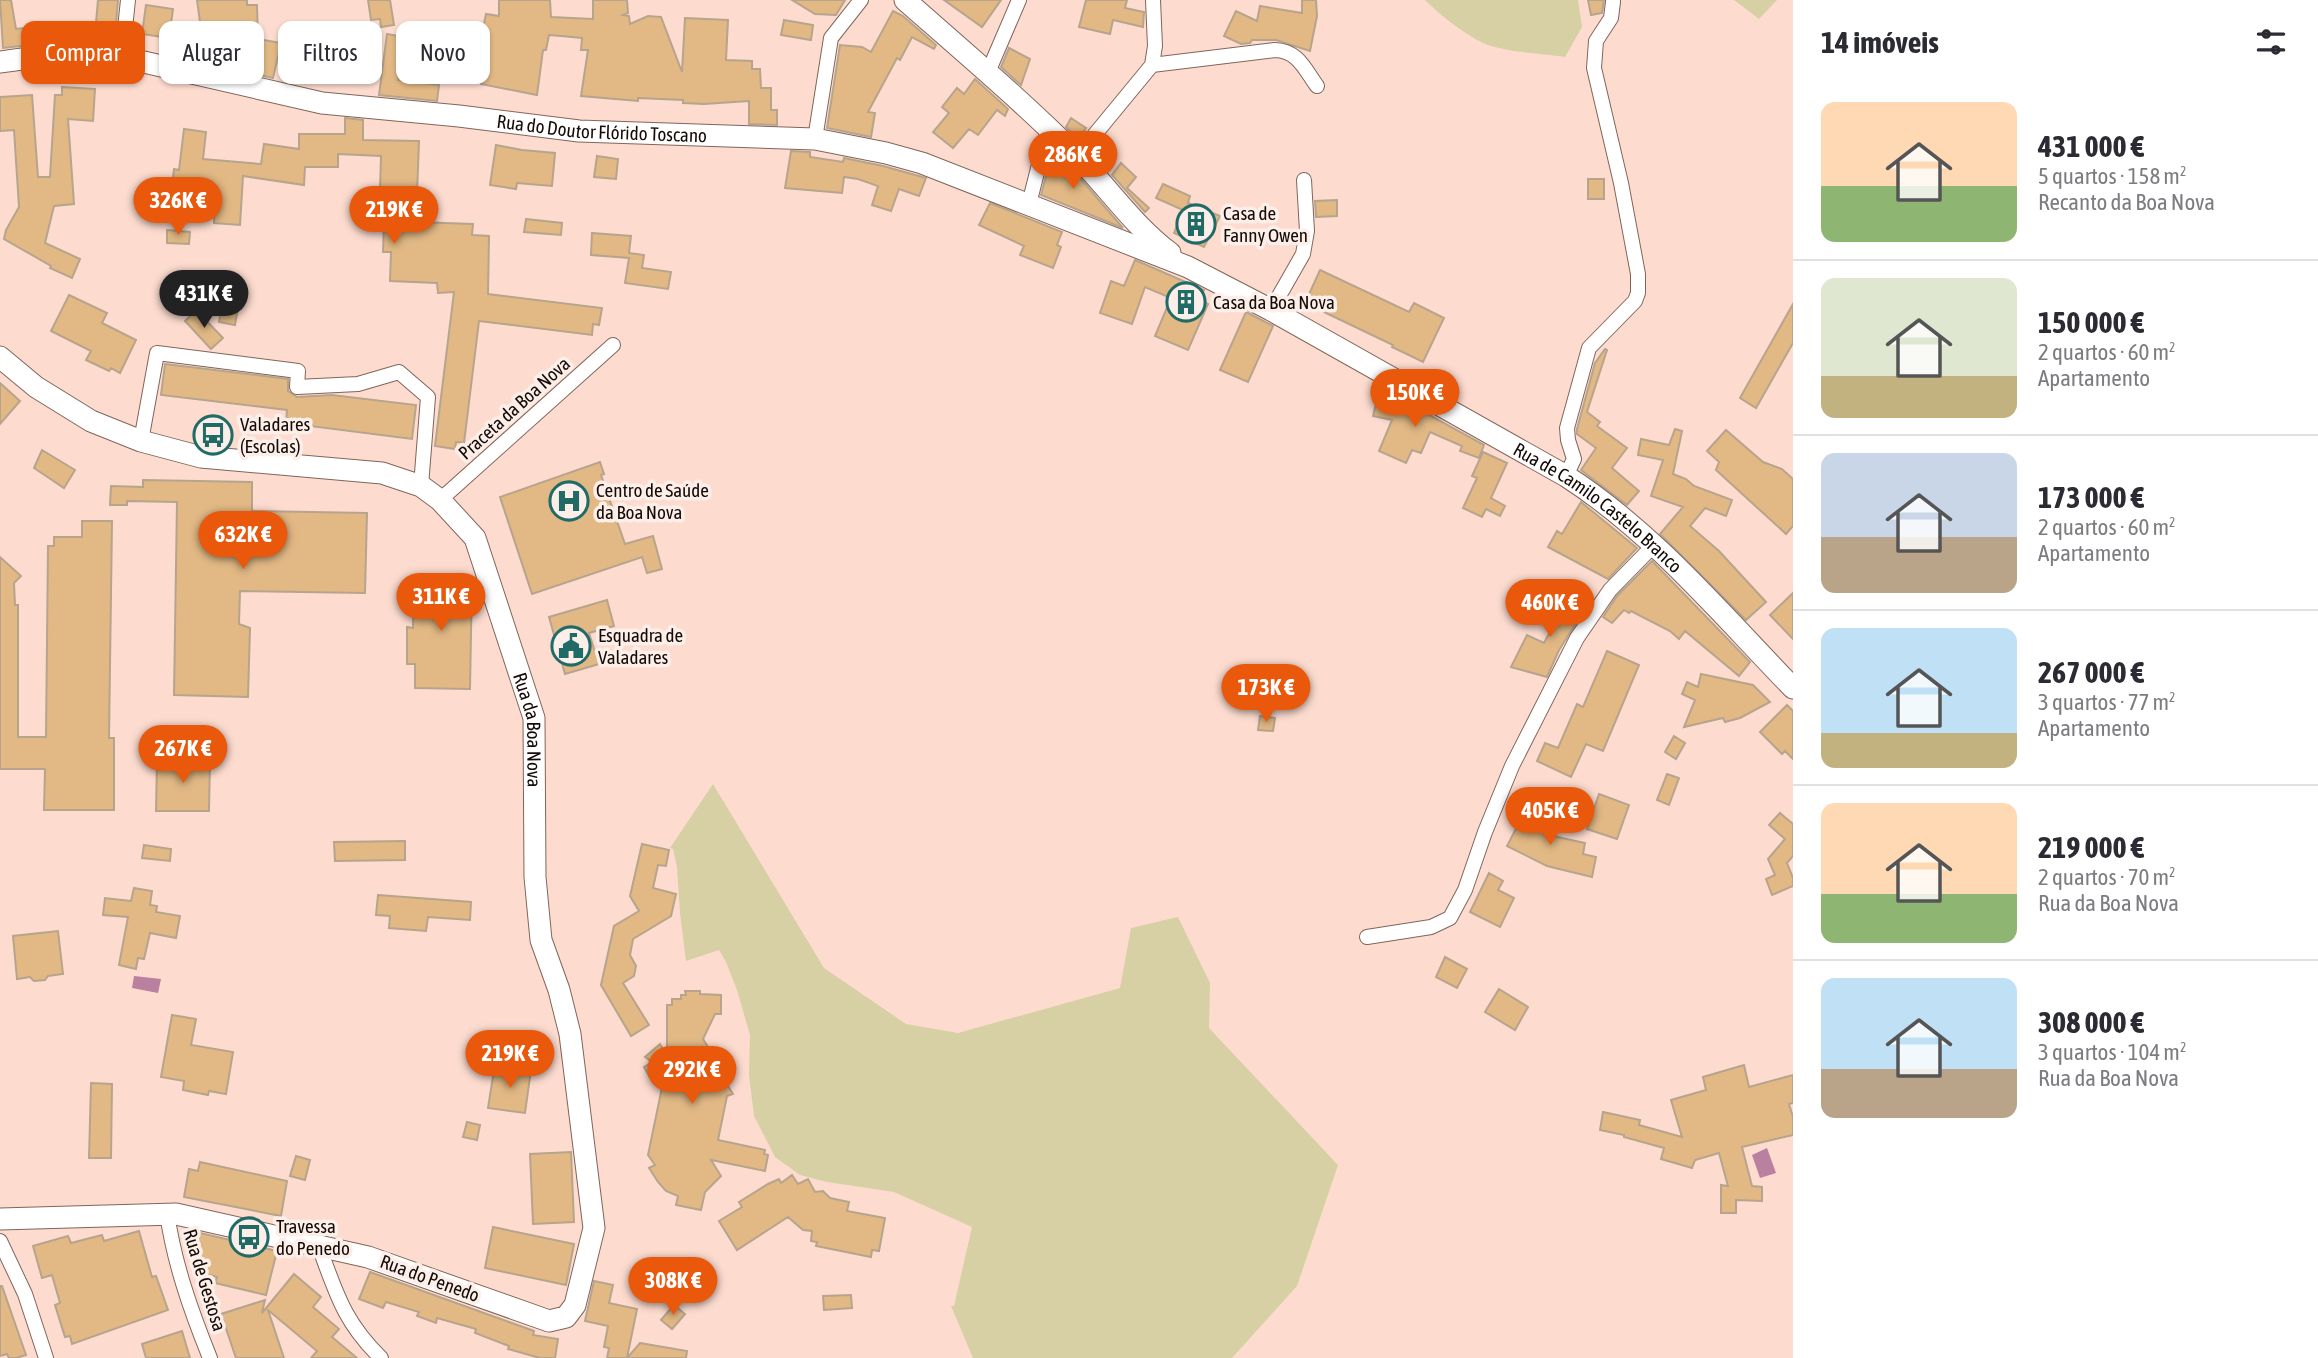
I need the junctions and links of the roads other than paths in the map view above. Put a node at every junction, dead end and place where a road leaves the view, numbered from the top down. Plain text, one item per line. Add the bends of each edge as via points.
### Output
1 (128, 0) edge
2 (861, 0) edge
3 (905, 0) edge
4 (1019, 0) edge
5 (1153, 0) edge
6 (1613, 2) dead end
7 (126, 21) edge
8 (21, 59) edge
9 (0, 62) edge
10 (145, 62) edge
11 (1152, 65) junction
12 (986, 71) junction
13 (1317, 86) dead end
14 (1048, 129) junction
15 (815, 139) junction
16 (1077, 156) junction
17 (1304, 180) dead end
18 (1029, 204) junction
19 (1188, 267) junction
20 (1271, 310) junction
21 (613, 345) dead end
22 (0, 357) edge
23 (141, 441) junction
24 (1566, 476) junction
25 (421, 486) junction
26 (440, 500) junction
27 (1654, 545) junction
28 (1793, 688) edge
29 (1367, 937) dead end
30 (167, 1213) junction
31 (0, 1219) edge
32 (0, 1241) edge
33 (318, 1244) junction
34 (566, 1317) joint
35 (46, 1358) edge
36 (210, 1358) edge
37 (381, 1358) edge

1 - 7 street
2 - 15 street via 831,38
3 - 12 street
4 - 12 street
5 - 11 street
6 - 24 street via 1611,18 1597,41 1594,68 1621,183 1638,293 1635,302 1589,348 1567,428 1574,459
8 - 9 street, Rua do Doutor Flórido Toscano
10 - 15 street, Rua do Doutor Flórido Toscano via 322,103 579,131
11 - 13 street via 1286,50
11 - 16 street
12 - 14 street
14 - 16 street
14 - 18 street
15 - 18 street, Rua do Doutor Flórido Toscano via 903,157
16 - 19 street via 1153,241
17 - 20 street via 1307,232 1303,254
18 - 19 street, Rua do Doutor Flórido Toscano
19 - 20 street, Rua de Camilo Castelo Branco
20 - 24 street, Rua de Camilo Castelo Branco
21 - 26 street, Praceta da Boa Nova
22 - 23 street, Rua da Boa Nova via 36,387 91,421
23 - 25 street, Rua da Boa Nova via 201,457 382,473
23 - 25 street via 157,353 298,371 297,387 358,384 399,372 428,397
24 - 27 street, Rua de Camilo Castelo Branco
25 - 26 street, Rua da Boa Nova
26 - 34 street, Rua da Boa Nova via 475,538 534,718 535,877 541,940 570,1034 594,1228 575,1305
27 - 28 street, Rua de Camilo Castelo Branco
27 - 29 street via 1609,590 1577,638 1512,766 1450,918 1431,927
30 - 31 street, Rua do Penedo
30 - 33 street, Rua do Penedo
30 - 36 street, Rua de Gestosa via 171,1244
32 - 35 street via 25,1294
33 - 34 street, Rua do Penedo via 549,1321
33 - 37 street via 343,1310 363,1341

